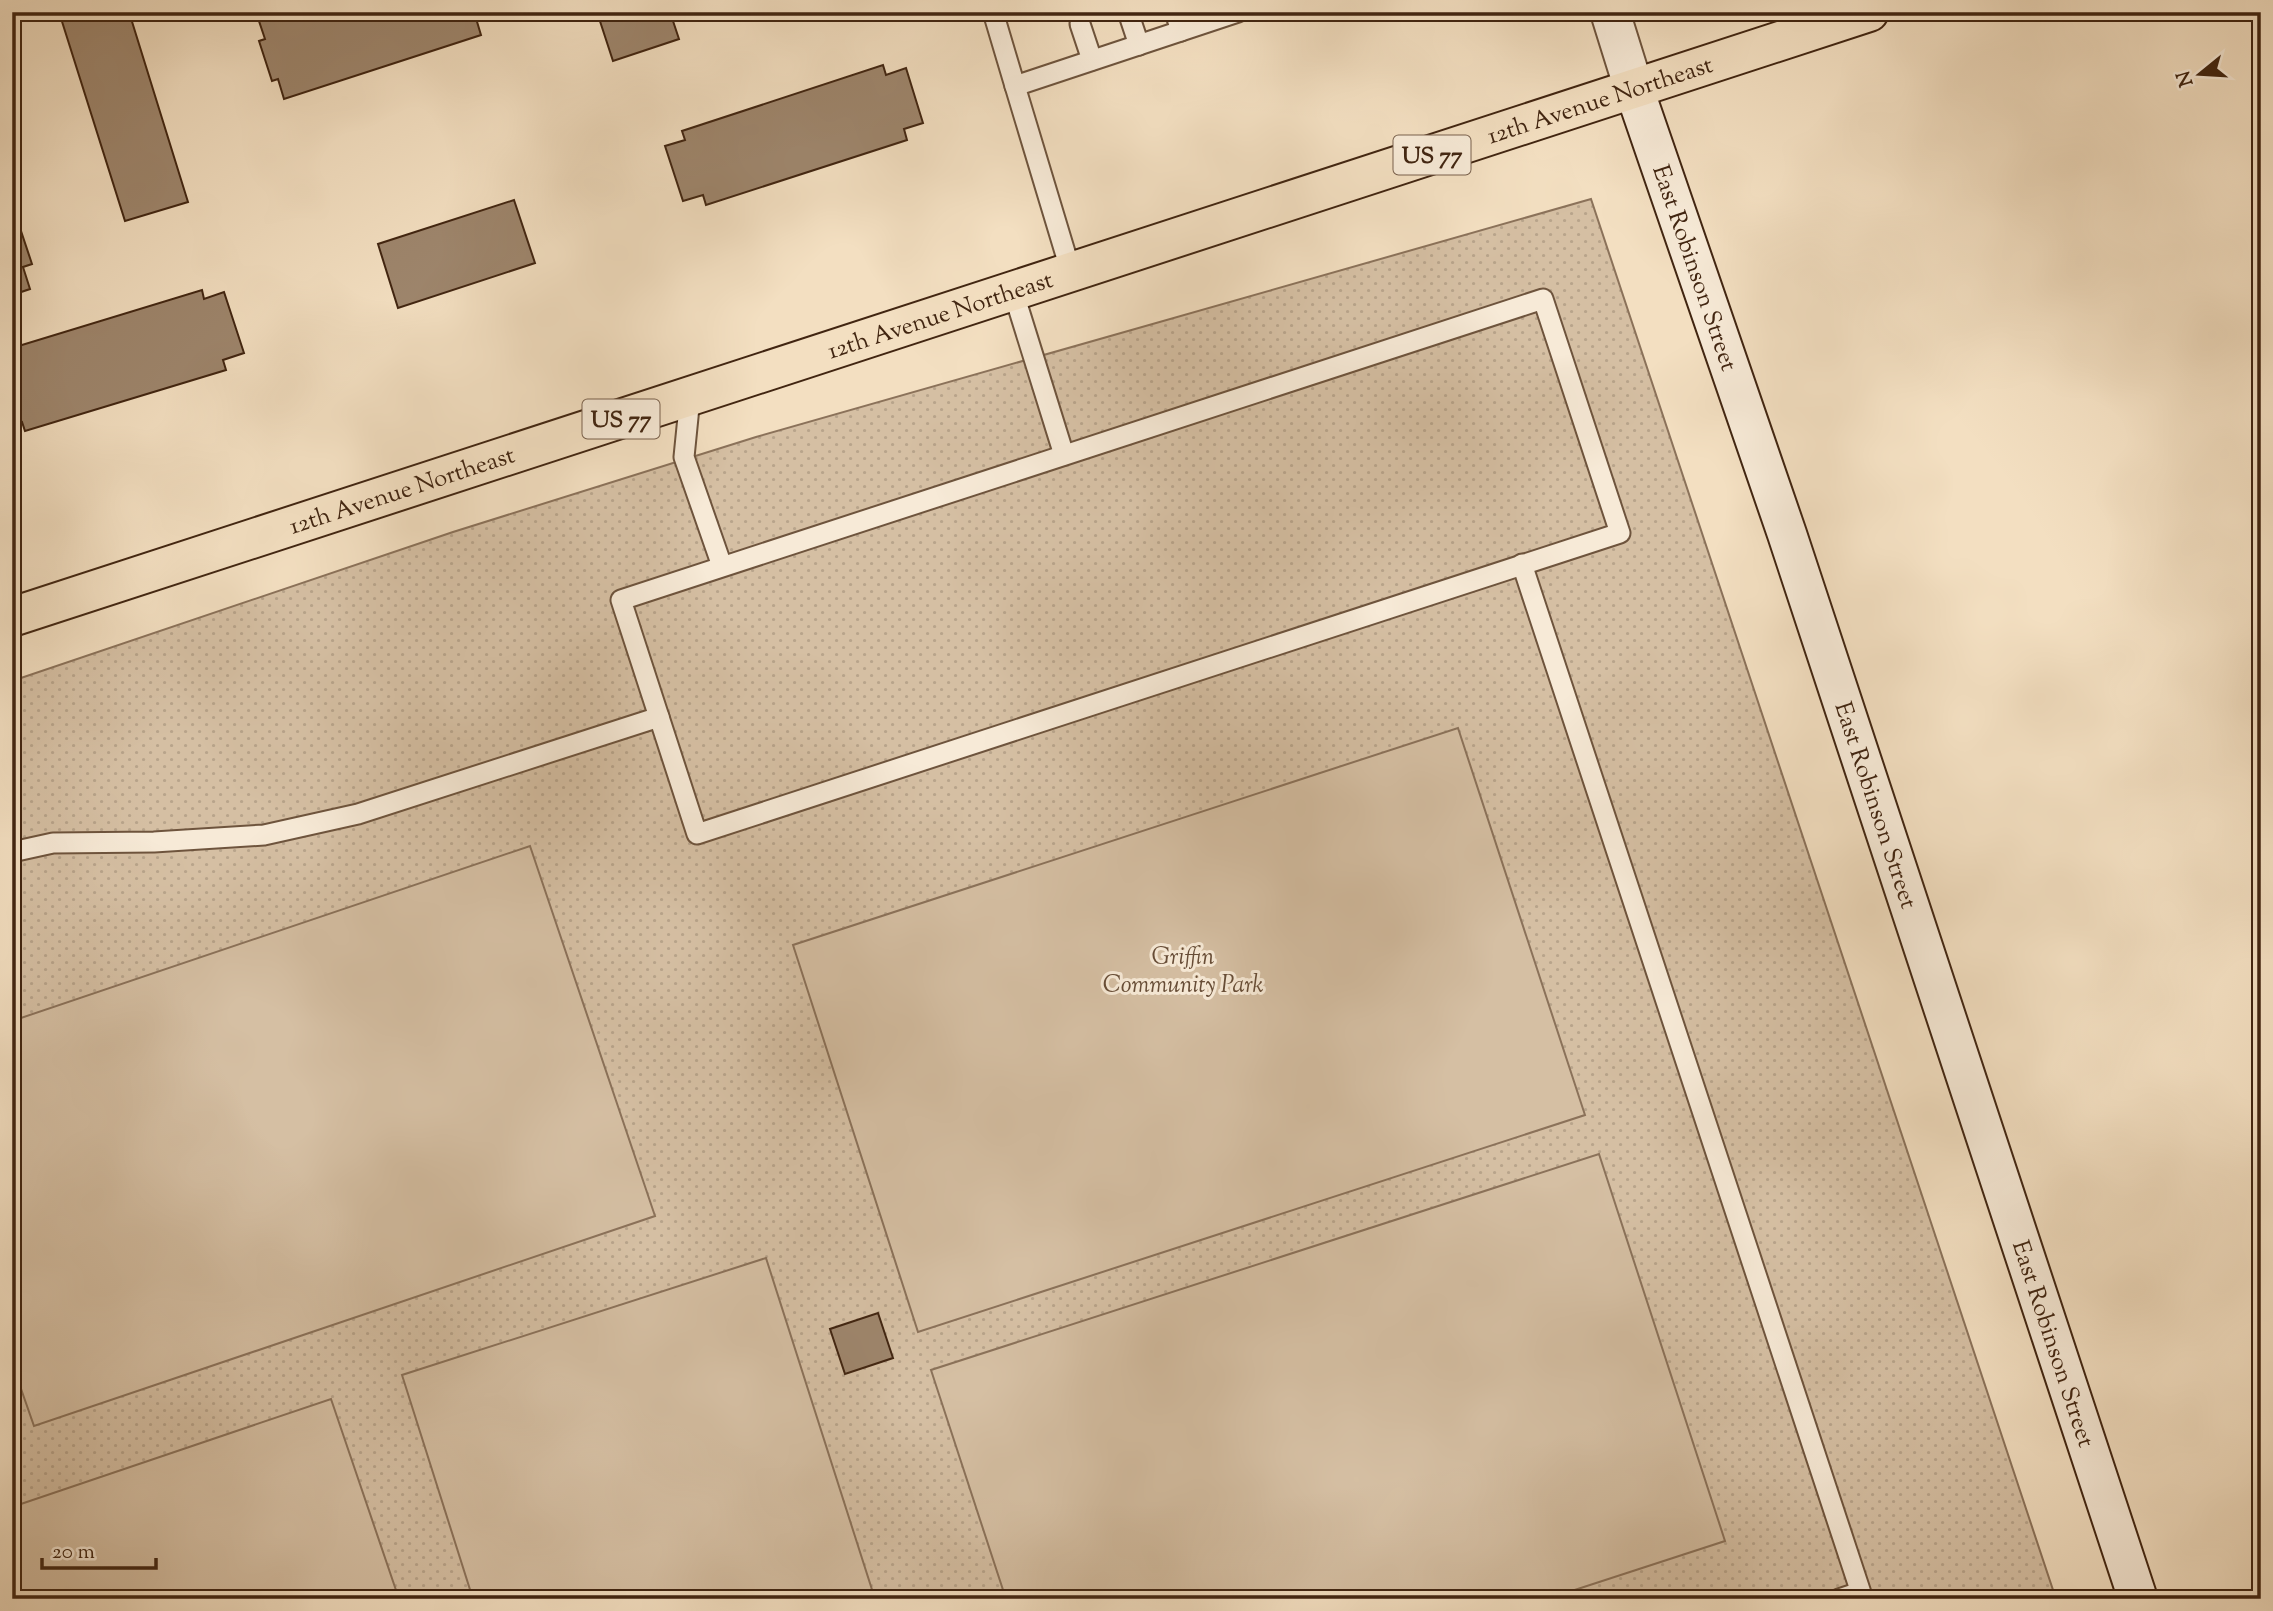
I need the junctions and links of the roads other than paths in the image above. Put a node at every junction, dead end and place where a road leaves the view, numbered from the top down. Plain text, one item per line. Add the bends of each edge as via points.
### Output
1 (993, 12) edge
2 (1128, 12) edge
3 (1609, 12) edge
4 (1869, 12) edge
5 (1235, 13) edge
6 (1178, 22) edge
7 (1080, 24) dead end
8 (1139, 45) junction
9 (1092, 60) junction
10 (1015, 86) junction
11 (1634, 89) junction
12 (1071, 272) junction
13 (1013, 291) junction
14 (690, 397) junction
15 (1064, 455) junction
16 (1522, 564) junction
17 (722, 566) junction
18 (12, 617) edge
19 (659, 717) junction
20 (12, 852) edge
21 (1861, 1595) edge
22 (1839, 1599) edge
23 (2137, 1599) edge

1 - 10 lane
2 - 8 lane
3 - 11 main road, East Robinson Street
4 - 11 main road, 12th Avenue Northeast / US 77
5 - 6 lane
6 - 8 lane
7 - 9 lane
8 - 9 lane
9 - 10 lane
10 - 12 lane
11 - 12 main road, 12th Avenue Northeast / US 77
11 - 23 main road, East Robinson Street via 1787,534
12 - 13 main road, 12th Avenue Northeast / US 77
13 - 14 main road, 12th Avenue Northeast / US 77
13 - 15 lane
14 - 17 lane via 684,457
14 - 18 main road, 12th Avenue Northeast / US 77
15 - 16 lane via 1543,299 1620,533
15 - 17 lane
16 - 19 lane via 697,834
16 - 21 lane
17 - 19 lane via 621,600
19 - 20 lane via 358,814 264,835 53,843
21 - 22 lane

